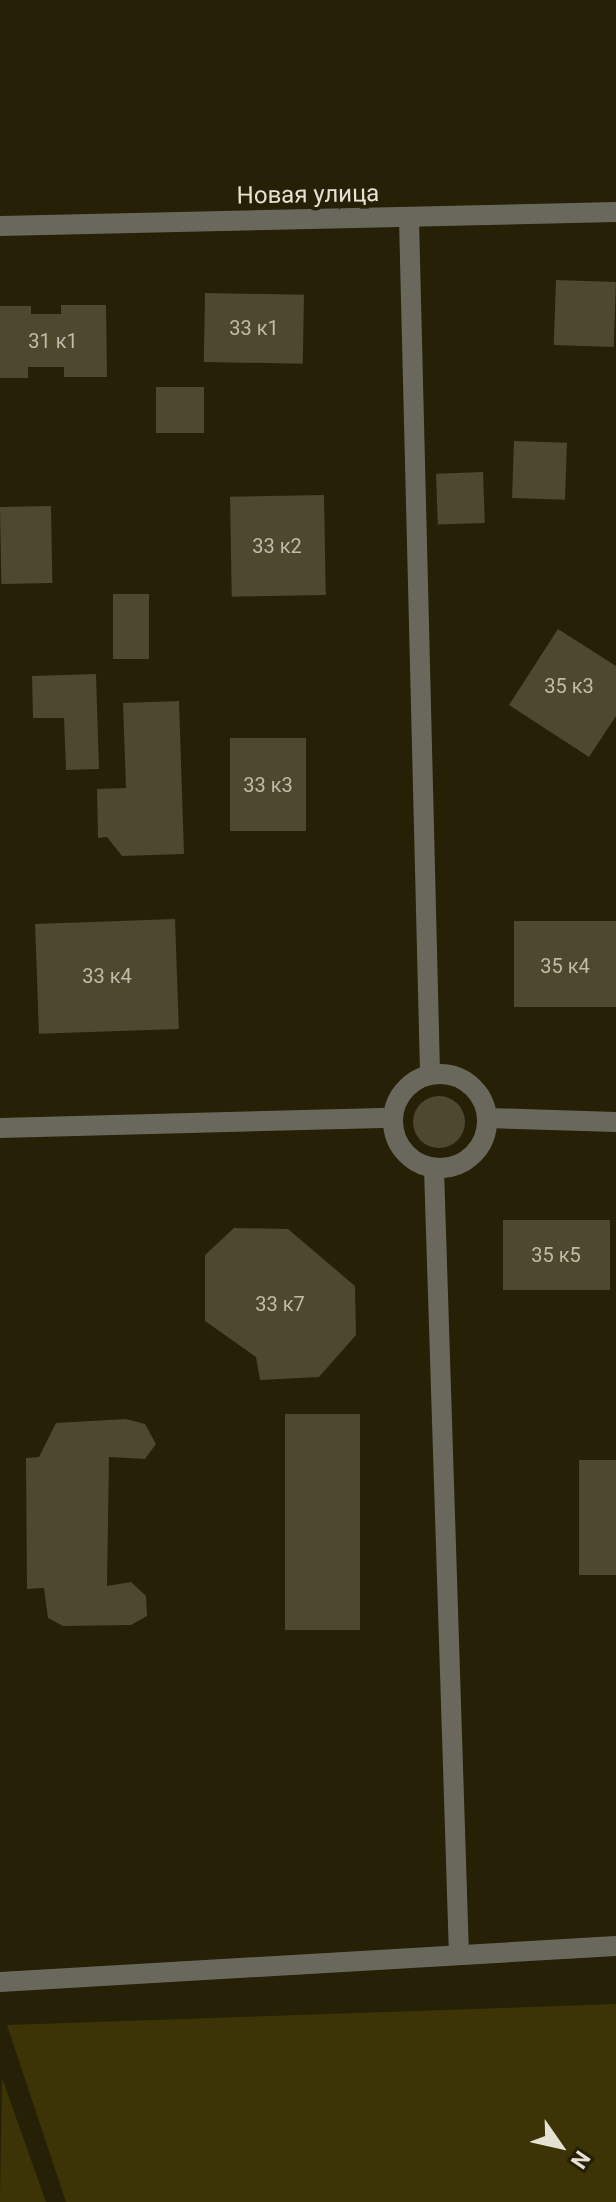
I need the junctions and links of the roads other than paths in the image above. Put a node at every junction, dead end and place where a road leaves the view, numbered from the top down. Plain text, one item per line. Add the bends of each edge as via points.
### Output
1 (616, 212) edge
2 (409, 219) junction
3 (0, 226) edge
4 (430, 1074) junction
5 (392, 1118) junction
6 (488, 1118) junction
7 (616, 1122) edge
8 (0, 1128) edge
9 (434, 1169) junction
10 (616, 1946) edge
11 (459, 1954) junction
12 (0, 1982) edge

1 - 2 lane, Новая улица
2 - 3 lane, Новая улица
2 - 4 lane
4 - 5 lane via 411,1083 398,1098
4 - 6 lane via 457,1076 479,1092
5 - 8 lane
5 - 9 lane via 397,1142 412,1160
6 - 7 lane
6 - 9 lane via 485,1139 473,1156 455,1167
9 - 11 lane
10 - 11 lane
11 - 12 lane

